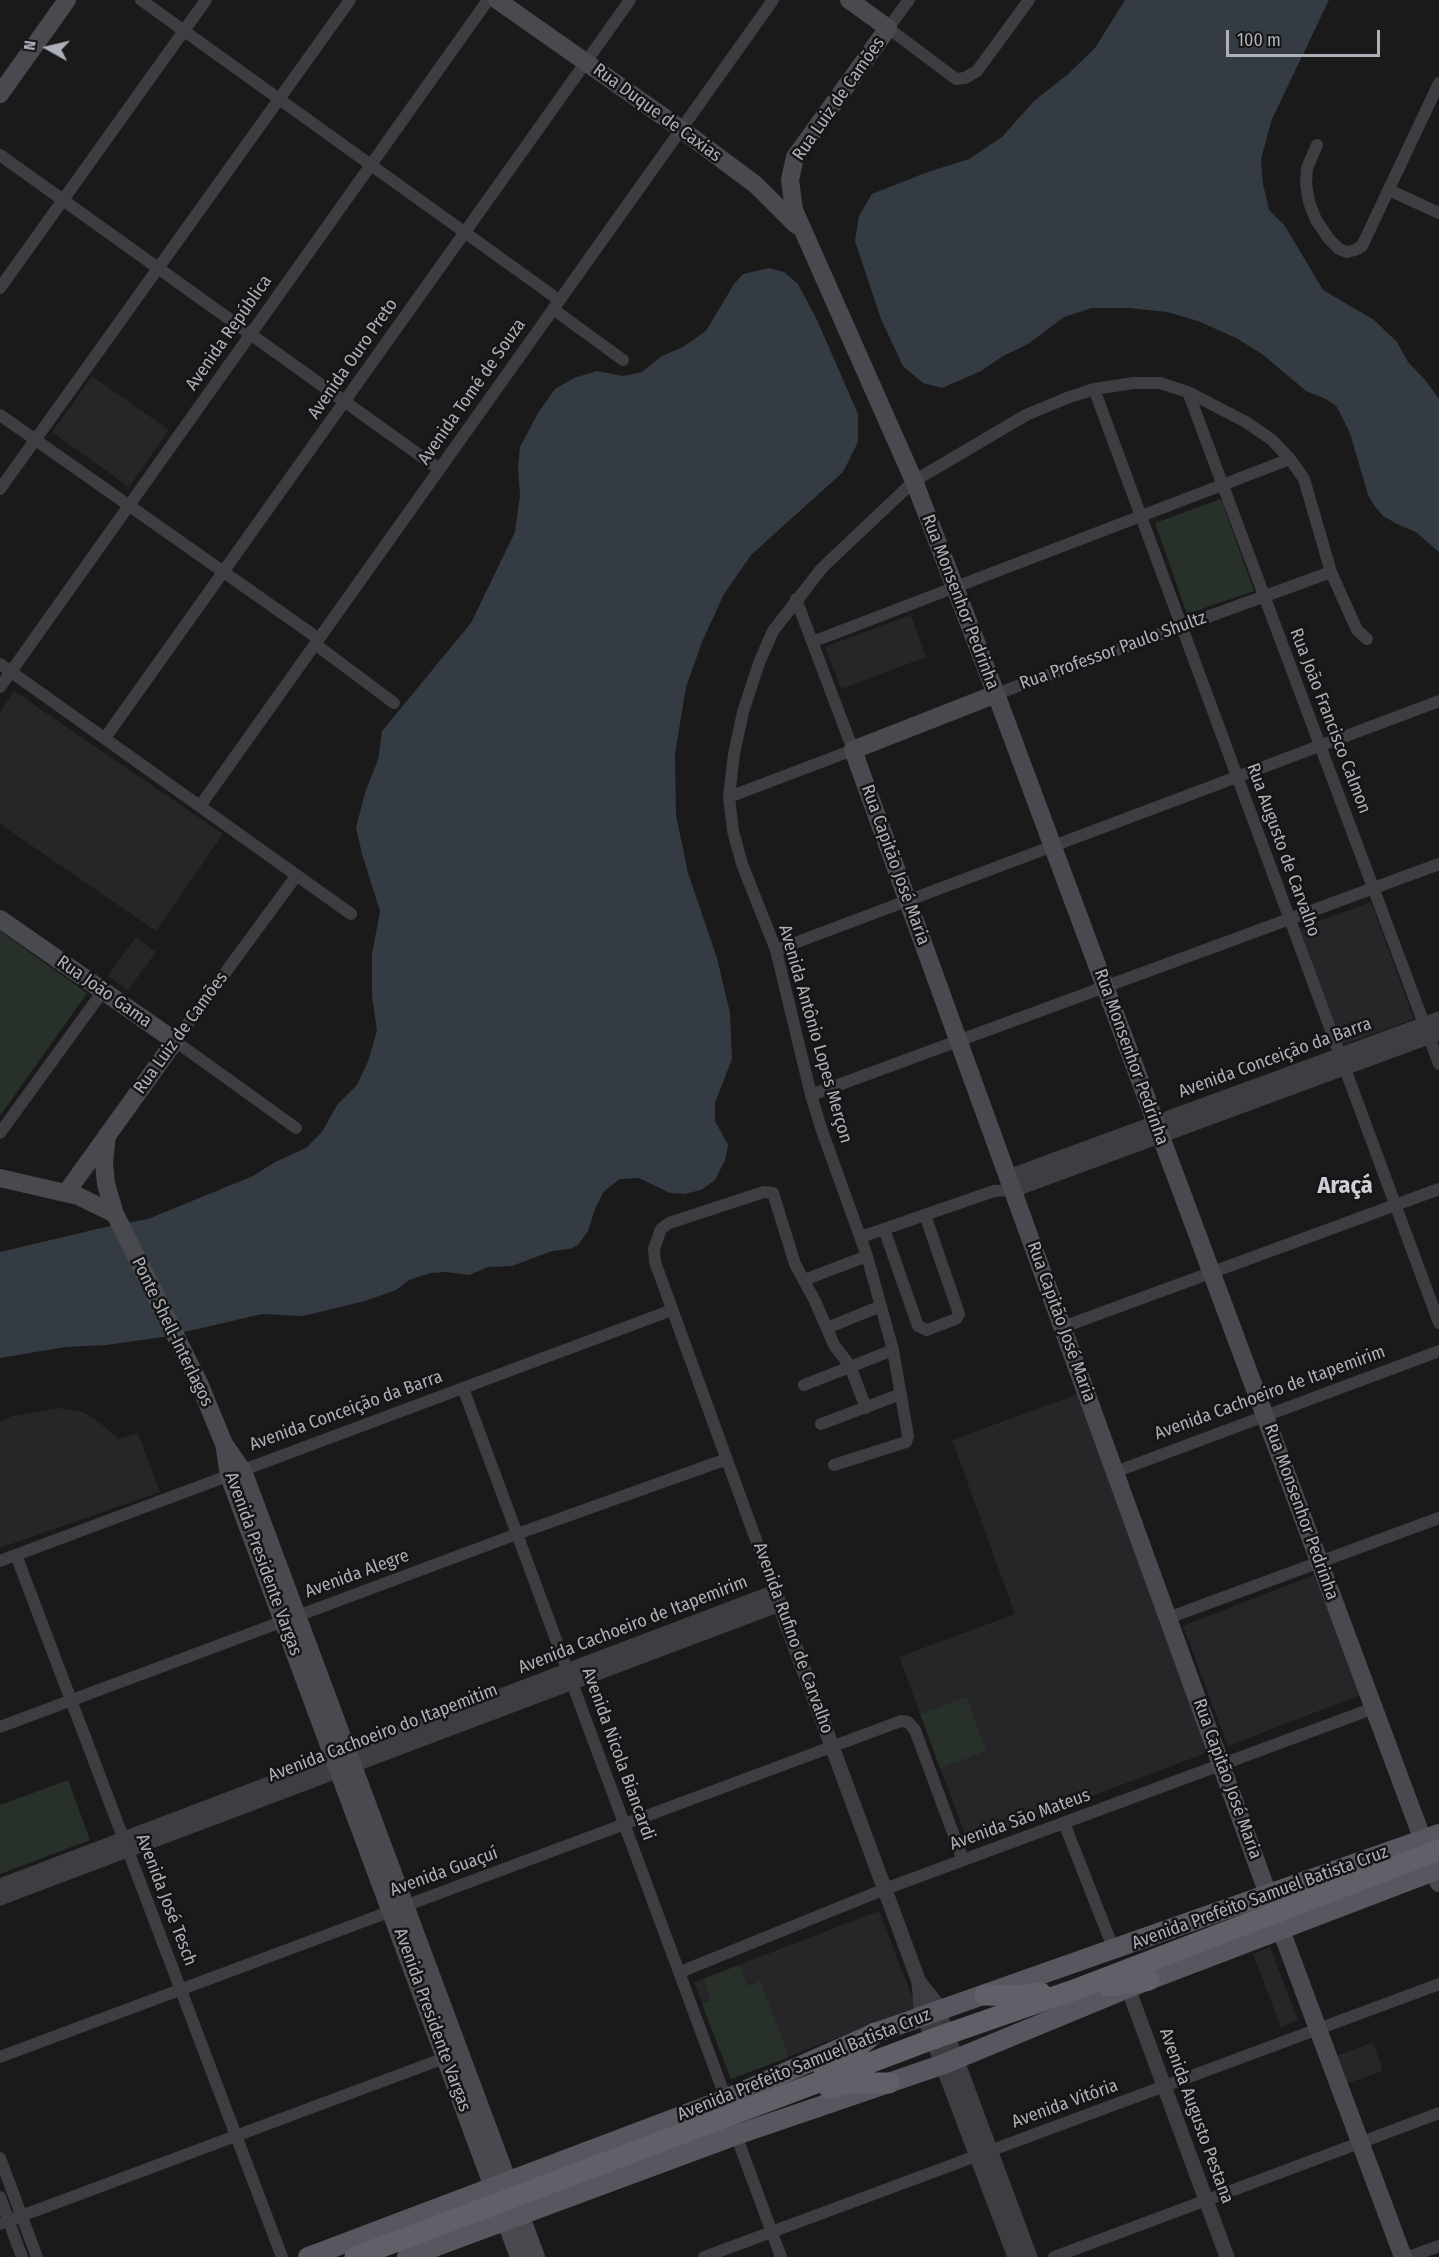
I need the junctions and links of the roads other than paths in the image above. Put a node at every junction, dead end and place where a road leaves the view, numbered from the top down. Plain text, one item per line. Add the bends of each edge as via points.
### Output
1 (53, 0) edge
2 (67, 0) edge
3 (141, 0) edge
4 (206, 0) edge
5 (350, 0) edge
6 (488, 0) edge
7 (497, 0) edge
8 (630, 0) edge
9 (773, 0) edge
10 (849, 0) edge
11 (909, 0) edge
12 (1029, 0) edge
13 (888, 28) junction
14 (184, 31) junction
15 (586, 62) junction
16 (0, 74) edge
17 (1439, 84) edge
18 (0, 94) edge
19 (279, 99) junction
20 (681, 129) junction
21 (1317, 146) dead end
22 (0, 155) edge
23 (795, 157) junction
24 (371, 165) junction
25 (756, 185) junction
26 (1389, 190) junction
27 (63, 200) junction
28 (1439, 213) edge
29 (465, 232) junction
30 (807, 238) junction
31 (158, 268) junction
32 (0, 288) edge
33 (556, 305) junction
34 (251, 334) junction
35 (623, 360) dead end
36 (1094, 389) junction
37 (1188, 392) junction
38 (345, 401) junction
39 (0, 415) edge
40 (35, 440) junction
41 (1290, 459) junction
42 (440, 469) junction
43 (914, 481) junction
44 (1222, 485) junction
45 (0, 489) edge
46 (129, 505) junction
47 (1141, 516) junction
48 (223, 572) junction
49 (1331, 572) junction
50 (954, 588) junction
51 (1264, 596) junction
52 (796, 599) junction
53 (1181, 626) junction
54 (1367, 639) dead end
55 (317, 641) junction
56 (812, 642) junction
57 (0, 664) edge
58 (11, 672) junction
59 (0, 687) edge
60 (996, 694) junction
61 (1439, 701) edge
62 (394, 703) dead end
63 (105, 738) junction
64 (1320, 746) junction
65 (853, 750) junction
66 (1237, 777) junction
67 (729, 797) junction
68 (200, 806) junction
69 (1052, 846) junction
70 (1439, 864) edge
71 (297, 875) junction
72 (1373, 888) junction
73 (908, 900) junction
74 (351, 914) dead end
75 (0, 919) edge
76 (1290, 919) junction
77 (776, 950) junction
78 (1105, 987) junction
79 (103, 991) junction
80 (1433, 1028) edge
81 (175, 1041) junction
82 (959, 1041) junction
83 (1342, 1062) junction
84 (1439, 1064) edge
85 (811, 1095) junction
86 (296, 1128) dead end
87 (1158, 1129) junction
88 (0, 1133) edge
89 (107, 1135) junction
90 (0, 1178) edge
91 (1011, 1184) junction
92 (1439, 1189) edge
93 (66, 1192) junction
94 (1395, 1205) junction
95 (925, 1215) junction
96 (117, 1217) junction
97 (884, 1229) junction
98 (861, 1237) junction
99 (867, 1256) junction
100 (1212, 1273) junction
101 (804, 1280) junction
102 (881, 1306) junction
103 (672, 1310) junction
104 (1439, 1323) edge
105 (827, 1328) junction
106 (1063, 1328) junction
107 (893, 1350) junction
108 (1439, 1352) edge
109 (850, 1366) junction
110 (804, 1385) dead end
111 (463, 1388) junction
112 (901, 1395) junction
113 (866, 1408) junction
114 (1265, 1416) junction
115 (821, 1424) dead end
116 (224, 1444) joint
117 (727, 1459) junction
118 (834, 1466) dead end
119 (1115, 1472) junction
120 (236, 1473) junction
121 (1439, 1518) edge
122 (518, 1534) junction
123 (16, 1556) junction
124 (0, 1561) edge
125 (1320, 1562) junction
126 (778, 1598) junction
127 (290, 1618) junction
128 (1168, 1618) junction
129 (570, 1676) junction
130 (70, 1700) junction
131 (1374, 1708) junction
132 (0, 1727) edge
133 (832, 1746) junction
134 (344, 1762) junction
135 (1221, 1765) junction
136 (1064, 1823) junction
137 (625, 1824) junction
138 (125, 1845) junction
139 (1435, 1857) edge
140 (963, 1860) junction
141 (0, 1886) edge
142 (885, 1889) junction
143 (0, 1898) edge
144 (398, 1908) junction
145 (1275, 1912) junction
146 (1114, 1950) junction
147 (680, 1972) junction
148 (1149, 1980) junction
149 (1439, 1984) edge
150 (1128, 1988) junction
151 (180, 1990) junction
152 (1074, 1990) junction
153 (986, 1995) junction
154 (1042, 2002) junction
155 (931, 2013) junction
156 (1318, 2029) junction
157 (875, 2033) junction
158 (940, 2036) junction
159 (453, 2056) junction
160 (0, 2057) edge
161 (951, 2062) junction
162 (889, 2083) junction
163 (1164, 2086) junction
164 (726, 2099) junction
165 (767, 2102) junction
166 (1439, 2113) edge
167 (736, 2135) junction
168 (236, 2136) junction
169 (1360, 2142) junction
170 (984, 2153) junction
171 (0, 2158) edge
172 (0, 2197) edge
173 (507, 2200) junction
174 (1206, 2200) junction
175 (21, 2216) junction
176 (4, 2222) edge
177 (772, 2231) junction
178 (1439, 2246) edge
179 (22, 2257) edge
180 (37, 2257) edge
181 (282, 2257) edge
182 (308, 2257) edge
183 (355, 2257) edge
184 (407, 2257) edge
185 (519, 2257) edge
186 (536, 2257) edge
187 (704, 2257) edge
188 (781, 2257) edge
189 (1015, 2257) edge
190 (1030, 2257) edge
191 (1054, 2257) edge
192 (1227, 2257) edge
193 (1403, 2257) edge
194 (1409, 2257) edge

1 - 16 main road
2 - 18 main road
3 - 14 street
4 - 14 street
5 - 19 street
6 - 24 street, Avenida República
7 - 15 main road, Rua Duque de Caxias
8 - 15 street, Avenida Ouro Preto
9 - 20 street, Avenida Tomé de Souza
10 - 13 main road
11 - 13 street, Rua Luiz de Camões
12 - 13 street via 977,71 965,78 956,79
13 - 23 main road, Rua Luiz de Camões
14 - 19 street
14 - 27 street
15 - 20 main road, Rua Duque de Caxias
15 - 29 street, Avenida Ouro Preto
17 - 26 street
19 - 24 street
19 - 31 street
20 - 25 main road, Rua Duque de Caxias
20 - 33 street, Avenida Tomé de Souza
21 - 26 street via 1307,168 1309,202 1316,220 1339,249 1347,252 1362,246
22 - 27 street
23 - 25 main road via 772,184
23 - 30 main road, Rua Luiz de Camões via 791,194
24 - 29 street
24 - 34 street, Avenida República
25 - 30 main road, Rua Duque de Caxias
26 - 28 street
27 - 31 street
27 - 32 street
29 - 33 street
29 - 38 street, Avenida Ouro Preto
30 - 43 main road, Rua Monsenhor Pedrinha
31 - 34 street
31 - 40 street
33 - 35 street
33 - 42 street, Avenida Tomé de Souza
34 - 38 street
34 - 46 street, Avenida República
36 - 37 street, Avenida Antônio Lopes Merçon via 1160,383
36 - 43 street, Avenida Antônio Lopes Merçon via 1026,415
36 - 47 street, Rua Augusto de Carvalho
37 - 41 street, Avenida Antônio Lopes Merçon via 1246,422
37 - 44 street, Rua João Francisco Calmon
38 - 42 street
38 - 48 street, Avenida Ouro Preto
39 - 40 street
40 - 45 street
40 - 46 street
41 - 44 street
41 - 49 street, Avenida Antônio Lopes Merçon via 1304,479
42 - 55 street, Avenida Tomé de Souza
43 - 50 main road, Rua Monsenhor Pedrinha
43 - 52 street, Avenida Antônio Lopes Merçon via 822,568
44 - 47 street
44 - 51 street, Rua João Francisco Calmon
46 - 48 street
46 - 58 street, Avenida República
47 - 50 street
47 - 53 street, Rua Augusto de Carvalho
48 - 55 street
48 - 63 street, Avenida Ouro Preto
49 - 51 street, Rua Professor Paulo Shultz
49 - 54 street, Avenida Antônio Lopes Merçon via 1357,630
50 - 56 street
50 - 60 main road, Rua Monsenhor Pedrinha
51 - 53 street, Rua Professor Paulo Shultz
51 - 64 street, Rua João Francisco Calmon
52 - 56 street
52 - 67 street, Avenida Antônio Lopes Merçon via 773,631 759,663 736,743
53 - 60 street, Rua Professor Paulo Shultz
53 - 66 street, Rua Augusto de Carvalho
55 - 62 street
55 - 68 street, Avenida Tomé de Souza
56 - 65 street
57 - 58 street
58 - 59 street, Avenida República
58 - 63 street
60 - 65 main road, Rua Professor Paulo Shultz
60 - 69 main road, Rua Monsenhor Pedrinha
61 - 64 street
63 - 68 street
64 - 66 street
64 - 72 street, Rua João Francisco Calmon
65 - 67 street, Rua Professor Paulo Shultz
65 - 73 main road, Rua Capitão José Maria
66 - 69 street
66 - 76 street, Rua Augusto de Carvalho
67 - 77 street, Avenida Antônio Lopes Merçon via 742,864
68 - 71 street
69 - 73 street
69 - 78 main road, Rua Monsenhor Pedrinha
70 - 72 street
71 - 74 street
71 - 81 street, Rua Luiz de Camões
72 - 76 street
72 - 80 street, Rua João Francisco Calmon
73 - 77 street
73 - 82 main road, Rua Capitão José Maria
75 - 79 main road, Rua João Gama
76 - 78 street
76 - 83 street, Rua Augusto de Carvalho
77 - 85 street, Avenida Antônio Lopes Merçon
78 - 82 street
78 - 87 main road, Rua Monsenhor Pedrinha
79 - 81 main road, Rua João Gama
79 - 88 street
80 - 83 street, Avenida Conceição da Barra
80 - 84 street, Rua João Francisco Calmon
81 - 86 street, Rua João Gama
81 - 89 main road, Rua Luiz de Camões
82 - 85 street
82 - 91 main road, Rua Capitão José Maria
83 - 87 street, Avenida Conceição da Barra
83 - 94 street, Rua Augusto de Carvalho
85 - 98 street, Avenida Antônio Lopes Merçon
87 - 91 street, Avenida Conceição da Barra
87 - 100 main road, Rua Monsenhor Pedrinha
89 - 93 main road, Rua Luiz de Camões
89 - 96 main road, Ponte Shell-Interlagos via 106,1184
90 - 93 main road
91 - 95 street, Avenida Conceição da Barra
91 - 106 main road, Rua Capitão José Maria
92 - 94 street
93 - 96 main road
94 - 100 street
94 - 104 street, Rua Augusto de Carvalho
95 - 97 street, Avenida Conceição da Barra
95 - 97 street via 958,1311 956,1319 927,1330 920,1328
96 - 116 main road, Ponte Shell-Interlagos via 199,1383
97 - 98 street, Avenida Conceição da Barra
98 - 99 street, Avenida Antônio Lopes Merçon
99 - 101 street
99 - 102 street, Avenida Antônio Lopes Merçon
100 - 106 street
100 - 114 main road, Rua Monsenhor Pedrinha
101 - 103 street, Avenida Rufino de Carvalho via 792,1256 776,1196 769,1192 669,1222 661,1229 656,1238 655,1262
101 - 105 street
102 - 105 street
102 - 107 street, Avenida Antônio Lopes Merçon
103 - 111 street, Avenida Conceição da Barra
103 - 117 street, Avenida Rufino de Carvalho
105 - 109 street
106 - 119 main road, Rua Capitão José Maria
107 - 109 street
107 - 112 street, Avenida Antônio Lopes Merçon
108 - 114 street, Avenida Cachoeiro de Itapemirim
109 - 110 street
109 - 113 street
111 - 120 street, Avenida Conceição da Barra
111 - 122 street, Avenida Nicola Biancardi
112 - 113 street
112 - 118 street, Avenida Antônio Lopes Merçon via 906,1442
113 - 115 street
114 - 119 street, Avenida Cachoeiro de Itapemirim
114 - 125 main road, Rua Monsenhor Pedrinha
116 - 120 main road, Avenida Presidente Vargas
117 - 122 street, Avenida Alegre
117 - 126 street, Avenida Rufino de Carvalho
119 - 128 main road, Rua Capitão José Maria
120 - 123 street, Avenida Conceição da Barra
120 - 127 main road, Avenida Presidente Vargas
121 - 125 street
122 - 127 street, Avenida Alegre
122 - 129 street, Avenida Nicola Biancardi
123 - 124 street, Avenida Conceição da Barra
123 - 130 street, Avenida José Tesch
125 - 128 street
125 - 131 main road, Rua Monsenhor Pedrinha
126 - 129 street, Avenida Cachoeiro do Itapemitim
126 - 133 street, Avenida Rufino de Carvalho
127 - 130 street, Avenida Alegre
127 - 134 main road, Avenida Presidente Vargas
128 - 135 main road, Rua Capitão José Maria
129 - 134 street, Avenida Cachoeiro do Itapemitim
129 - 137 street, Avenida Nicola Biancardi
130 - 132 street, Avenida Alegre
130 - 138 street, Avenida José Tesch
131 - 135 street, Avenida São Mateus
131 - 139 main road, Rua Monsenhor Pedrinha
133 - 137 street, Avenida Guaçuí
133 - 140 street, Avenida Guaçuí via 901,1721 908,1722 915,1730
133 - 142 street, Avenida Rufino de Carvalho
134 - 138 street
134 - 144 main road, Avenida Presidente Vargas
135 - 136 street, Avenida São Mateus
135 - 145 main road, Rua Capitão José Maria
136 - 140 street, Avenida São Mateus
136 - 146 street
137 - 144 street, Avenida Guaçuí
137 - 147 street, Avenida Nicola Biancardi
138 - 141 street
138 - 143 street
138 - 151 street, Avenida José Tesch
139 - 145 highway
140 - 142 street, Avenida São Mateus
142 - 147 street, Avenida São Mateus
142 - 155 street, Avenida Rufino de Carvalho via 919,1982 935,2002
144 - 151 street, Avenida Guaçuí
144 - 159 main road, Avenida Presidente Vargas
145 - 146 main road, Avenida Prefeito Samuel Batista Cruz
145 - 148 main road, Avenida Prefeito Samuel Batista Cruz
145 - 152 highway
145 - 156 main road, Rua Capitão José Maria
146 - 153 main road, Avenida Prefeito Samuel Batista Cruz
147 - 164 street, Avenida Nicola Biancardi
148 - 150 main road, Avenida Prefeito Samuel Batista Cruz
148 - 154 highway
149 - 156 street, Avenida Vitória
150 - 161 main road, Avenida Prefeito Samuel Batista Cruz
150 - 163 street, Avenida Augusto Pestana
151 - 160 street, Avenida Guaçuí
151 - 168 street, Avenida José Tesch
152 - 153 highway
152 - 154 highway
153 - 155 main road, Avenida Prefeito Samuel Batista Cruz
154 - 158 highway
155 - 157 main road, Avenida Prefeito Samuel Batista Cruz
155 - 158 street, Avenida Rufino de Carvalho
156 - 163 street, Avenida Vitória
156 - 169 main road, Rua Capitão José Maria
157 - 164 main road, Avenida Prefeito Samuel Batista Cruz
157 - 165 highway via 844,2058
158 - 161 street, Avenida Rufino de Carvalho
158 - 165 highway, Avenida Prefeito Samuel Batista Cruz
159 - 168 street
159 - 173 main road, Avenida Presidente Vargas
161 - 162 main road, Avenida Prefeito Samuel Batista Cruz
161 - 170 street
162 - 165 highway via 849,2083
162 - 167 main road, Avenida Prefeito Samuel Batista Cruz
163 - 170 street, Avenida Vitória
163 - 174 street, Avenida Augusto Pestana
164 - 173 main road, Avenida Prefeito Samuel Batista Cruz
165 - 173 highway
166 - 169 street
167 - 173 main road, Avenida Prefeito Samuel Batista Cruz
167 - 177 street
168 - 175 street
168 - 181 street, Avenida José Tesch
169 - 174 street
169 - 193 main road, Rua Capitão José Maria
170 - 177 street, Avenida Vitória
170 - 189 street
170 - 190 street
171 - 175 street
172 - 176 street
173 - 182 main road, Avenida Prefeito Samuel Batista Cruz
173 - 183 highway
173 - 184 main road, Avenida Prefeito Samuel Batista Cruz
173 - 185 main road, Avenida Presidente Vargas
173 - 186 main road, Avenida Presidente Vargas
174 - 191 street
174 - 192 street, Avenida Augusto Pestana
175 - 176 street
175 - 180 street
176 - 179 street
177 - 187 street, Avenida Vitória
177 - 188 street
178 - 194 street

